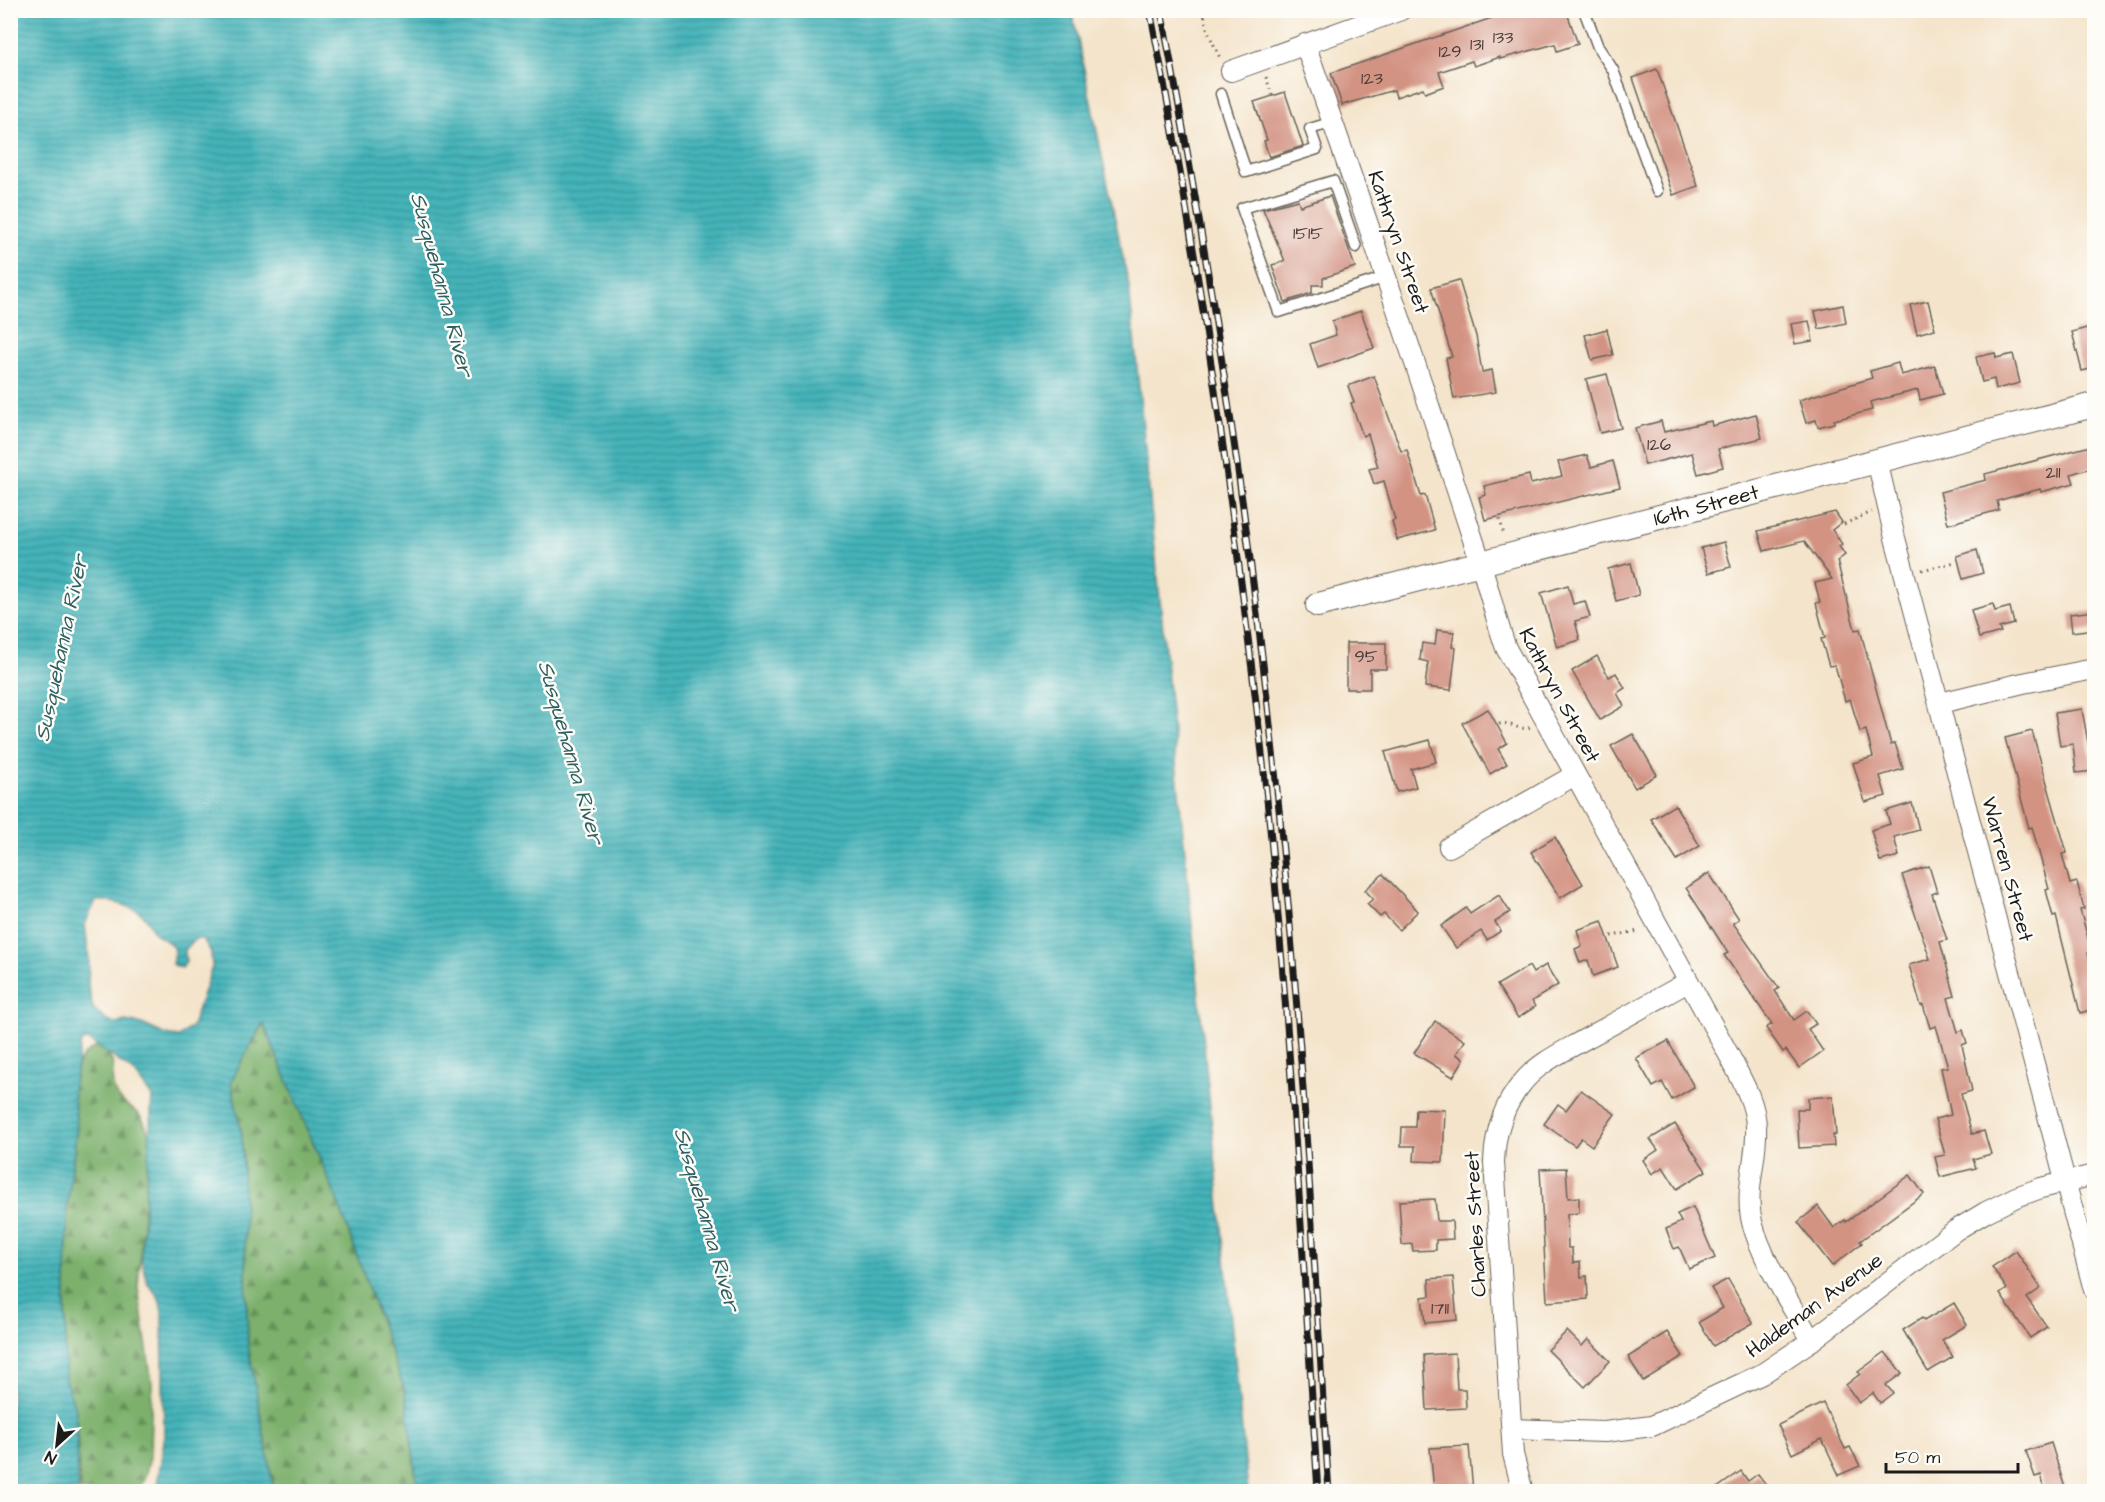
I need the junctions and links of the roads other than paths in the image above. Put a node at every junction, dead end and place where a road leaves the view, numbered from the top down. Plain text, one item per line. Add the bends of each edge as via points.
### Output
1 (1584, 10) edge
2 (1392, 12) edge
3 (1305, 44) junction
4 (1231, 71) road end
5 (1221, 94) dead end
6 (1333, 122) junction
7 (1657, 191) dead end
8 (1356, 247) dead end
9 (1386, 278) junction
10 (2094, 405) edge
11 (1877, 460) junction
12 (1480, 564) junction
13 (1318, 605) dead end
14 (2094, 669) edge
15 (1940, 703) junction
16 (1575, 775) junction
17 (1449, 847) dead end
18 (1688, 982) junction
19 (2094, 1175) edge
20 (2067, 1182) junction
21 (2094, 1290) edge
22 (1811, 1341) junction
23 (1512, 1429) junction
24 (1523, 1491) edge

1 - 7 lane via 1598,46 1613,70
2 - 3 street
3 - 4 street
3 - 6 street, Kathryn Street
5 - 6 lane via 1246,172 1317,149 1310,129
6 - 9 street, Kathryn Street
8 - 9 lane via 1333,181 1242,208 1279,312
9 - 12 street, Kathryn Street
10 - 11 street, 16th Street
11 - 12 street, 16th Street
11 - 15 street, Warren Street
12 - 13 street, 16th Street
12 - 16 street, Kathryn Street via 1506,648
14 - 15 street
15 - 20 street, Warren Street
16 - 17 street
16 - 18 street, Kathryn Street
18 - 22 street, Kathryn Street via 1751,1101 1756,1127 1750,1189 1752,1222 1762,1251
18 - 23 street, Charles Street via 1545,1062 1523,1080 1499,1124 1494,1162
19 - 20 street, Haldeman Avenue
20 - 21 street, Warren Street
20 - 22 street, Haldeman Avenue via 2016,1197 1956,1230
22 - 23 street, Haldeman Avenue via 1762,1374 1652,1426 1605,1432
23 - 24 street, Charles Street via 1513,1454

